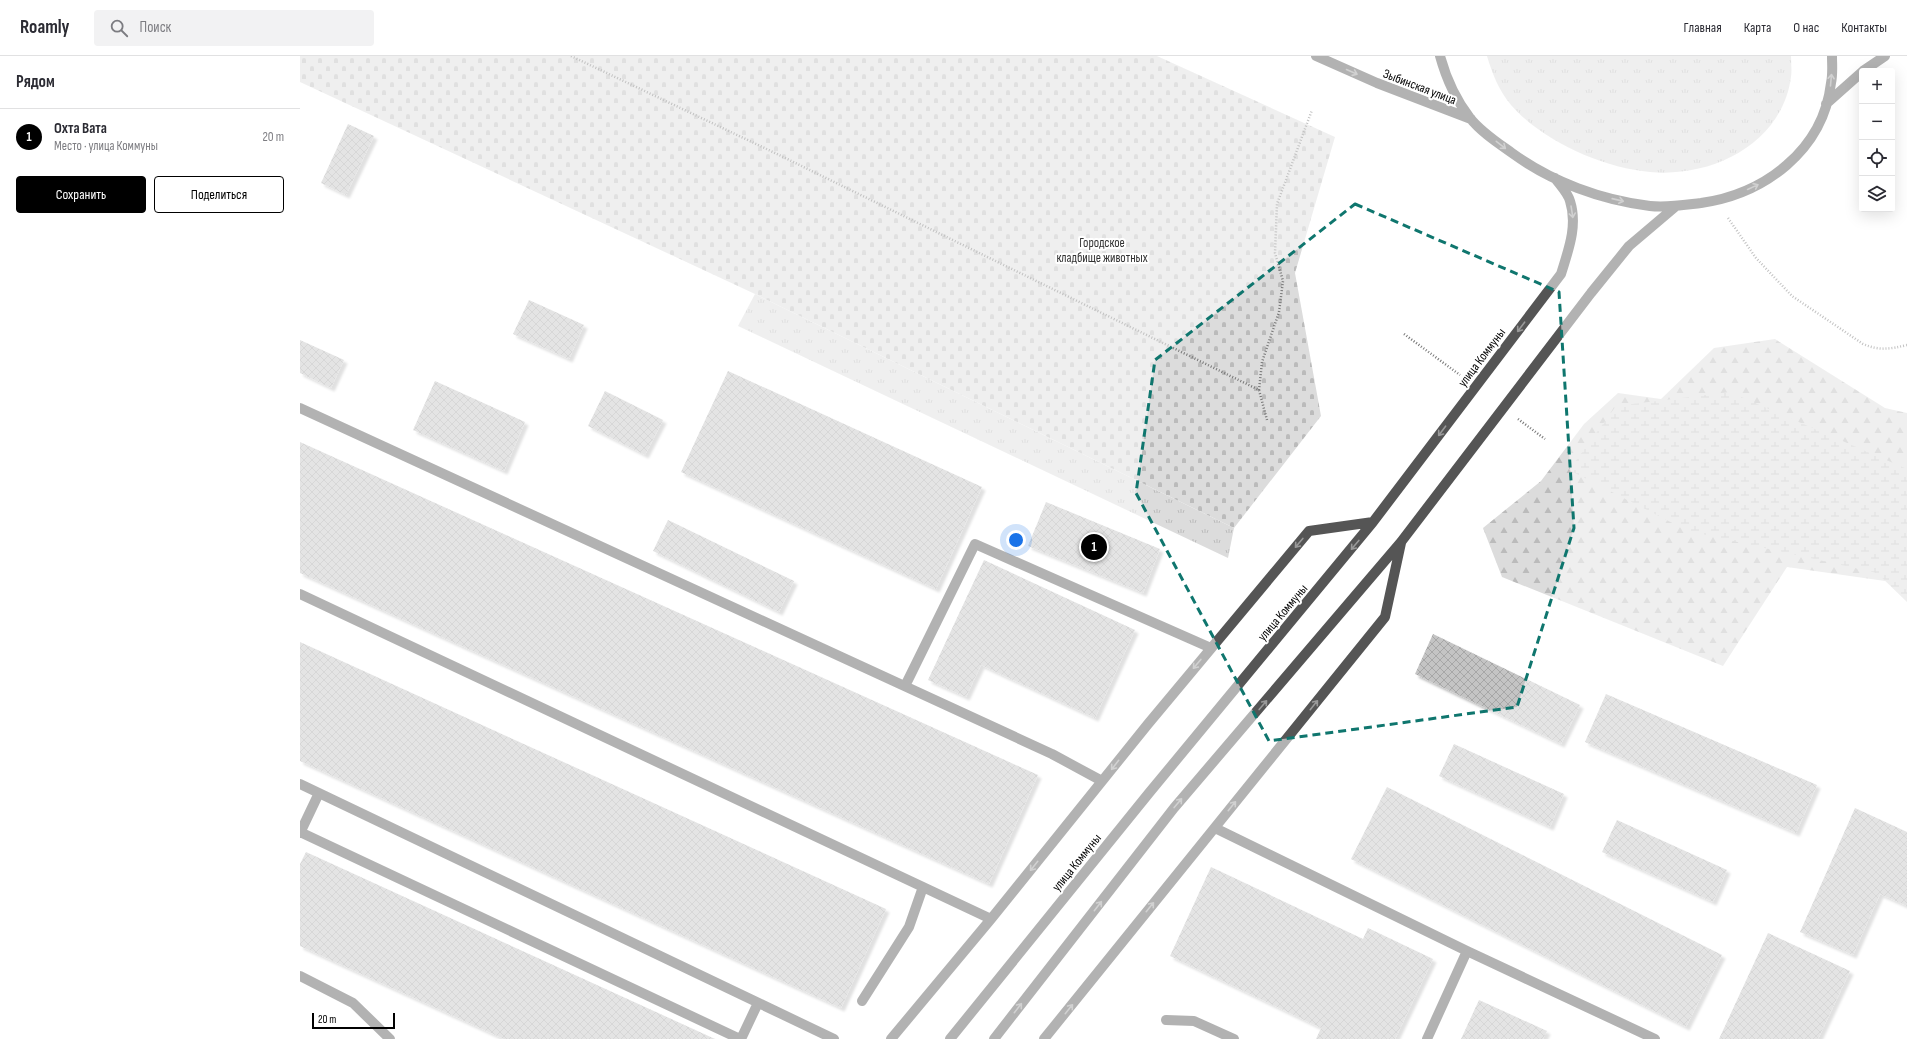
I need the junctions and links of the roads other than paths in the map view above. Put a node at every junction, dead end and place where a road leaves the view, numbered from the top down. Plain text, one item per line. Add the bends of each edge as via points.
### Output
1 (1316, 56) edge
2 (1440, 56) edge
3 (1832, 56) edge
4 (1885, 56) edge
5 (1868, 68) edge
6 (1859, 75) edge
7 (1826, 104) junction
8 (1471, 119) junction
9 (1555, 178) junction
10 (1675, 207) junction
11 (300, 408) edge
12 (1373, 522) junction
13 (1401, 542) junction
14 (300, 594) edge
15 (1211, 648) junction
16 (905, 686) junction
17 (1102, 781) junction
18 (300, 784) edge
19 (320, 793) junction
20 (1215, 828) junction
21 (300, 833) edge
22 (923, 887) junction
23 (991, 919) junction
24 (1467, 951) junction
25 (300, 976) edge
26 (862, 1001) dead end
27 (758, 1003) junction
28 (1166, 1020) dead end
29 (390, 1039) edge
30 (740, 1039) edge
31 (834, 1039) edge
32 (892, 1039) edge
33 (950, 1039) edge
34 (994, 1039) edge
35 (1044, 1039) edge
36 (1234, 1039) edge
37 (1427, 1039) edge
38 (1655, 1039) edge

1 -> 8 street, Зыбинская улица via 1377,83
2 - 8 street via 1453,92
7 -> 3 street via 1832,83
4 - 5 street
6 - 7 street
10 -> 7 street via 1716,201 1754,188 1779,174 1801,151 1818,126
8 -> 9 street via 1521,160
9 -> 10 street via 1622,202
9 -> 12 street, улица Коммуны via 1570,200 1573,223 1570,246 1561,274
10 - 13 street via 1629,246
11 - 16 street
12 -> 15 street via 1309,531
12 -> 33 street, улица Коммуны
20 -> 13 street via 1385,617
34 -> 13 street via 1174,808
14 - 22 street
15 - 16 street via 974,544
15 -> 17 street
16 - 17 street via 1052,754
17 -> 23 street
18 - 19 street
19 - 21 street
19 - 27 street
20 - 24 street
35 -> 20 street
21 - 30 street
22 - 23 street
22 - 26 street via 909,927
23 - 32 street
24 - 37 street
24 - 38 street
25 - 29 street via 353,1003
27 - 30 street
27 - 31 street
28 - 36 street via 1194,1021

